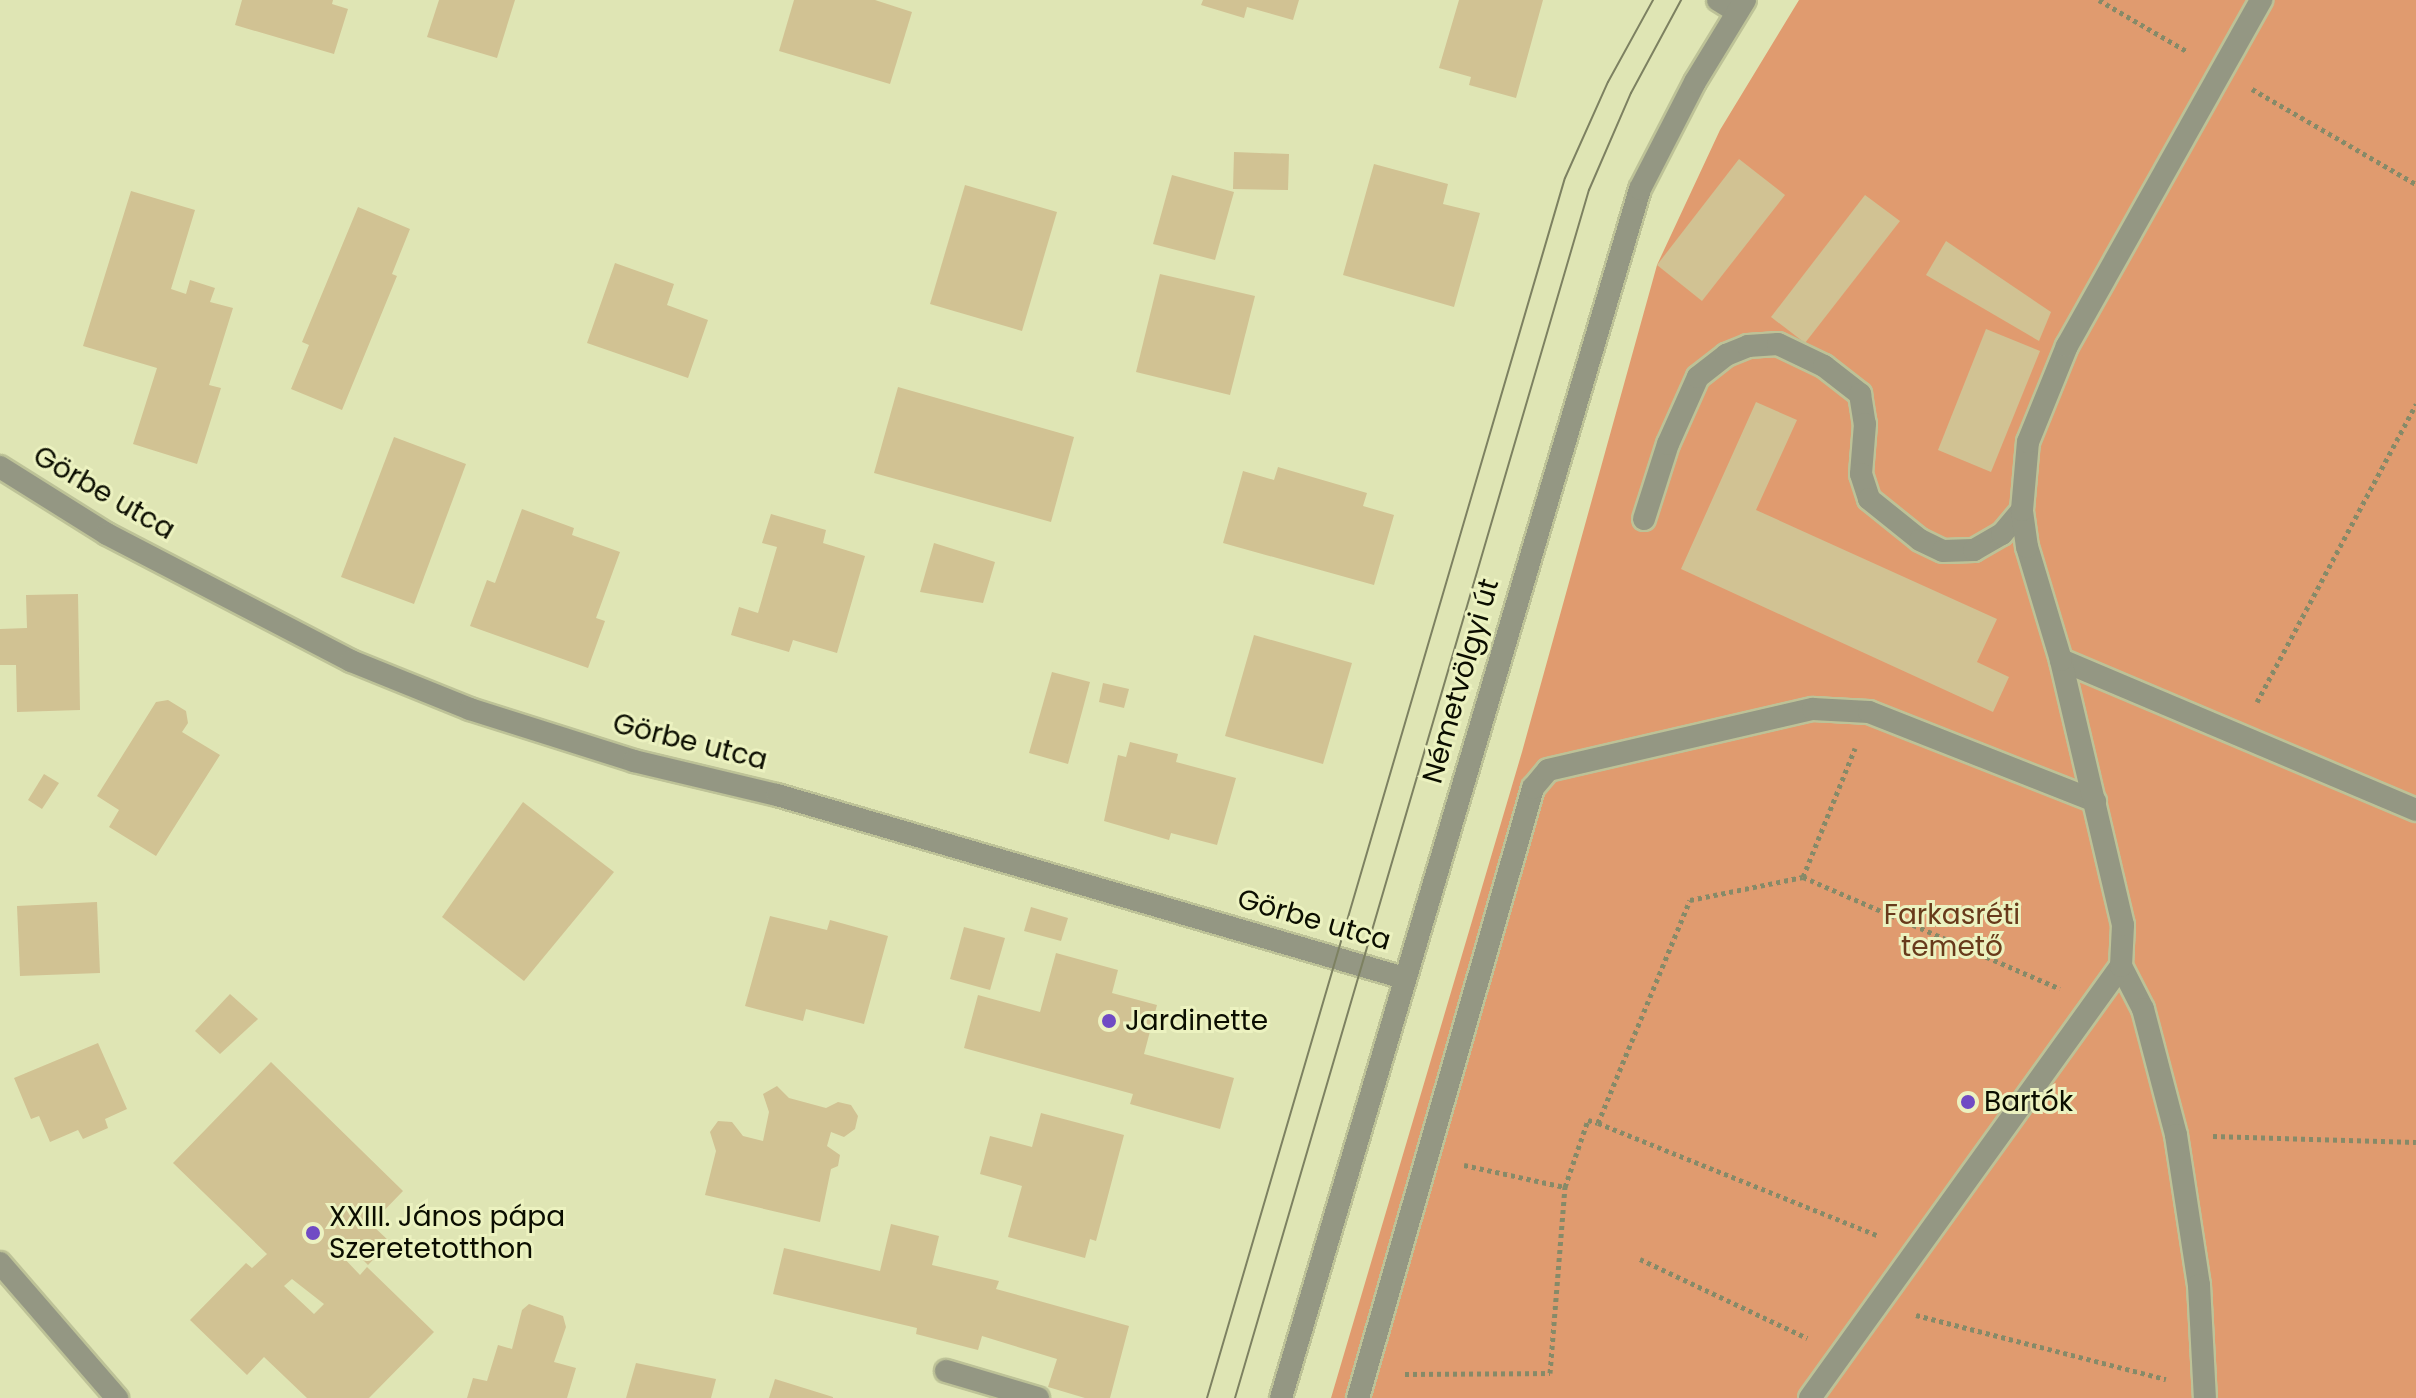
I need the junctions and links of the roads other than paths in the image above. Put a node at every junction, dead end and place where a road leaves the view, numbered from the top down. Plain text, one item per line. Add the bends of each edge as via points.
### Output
1 (1718, 0) edge
2 (2261, 0) edge
3 (1741, 6) edge
4 (0, 467) edge
5 (2022, 510) junction
6 (1644, 519) dead end
7 (2061, 660) junction
8 (2095, 801) junction
9 (2416, 810) edge
10 (2121, 966) junction
11 (1404, 978) junction
12 (0, 1263) edge
13 (946, 1371) dead end
14 (2205, 1393) edge
15 (117, 1398) edge
16 (1038, 1398) edge
17 (1281, 1398) edge
18 (1358, 1398) edge
19 (1810, 1398) edge

1 - 3 street
2 - 5 street via 2067,346 2028,442
3 - 11 street, Németvölgyi út via 1640,189
4 - 11 street, Görbe utca via 107,534 337,654 470,709 634,761 777,795
5 - 6 street via 2002,534 1974,550 1943,551 1920,540 1869,499 1861,474 1865,424 1860,394 1824,366 1778,344 1748,346 1726,355 1698,377 1668,444
5 - 7 street via 2027,547
7 - 8 street
7 - 9 street
8 - 10 street via 2123,925
8 - 18 street via 1869,712 1813,709 1548,770 1533,788
10 - 14 street via 2143,1009 2176,1135 2199,1285
10 - 19 street
11 - 17 street, Németvölgyi út
12 - 15 street
13 - 16 street

